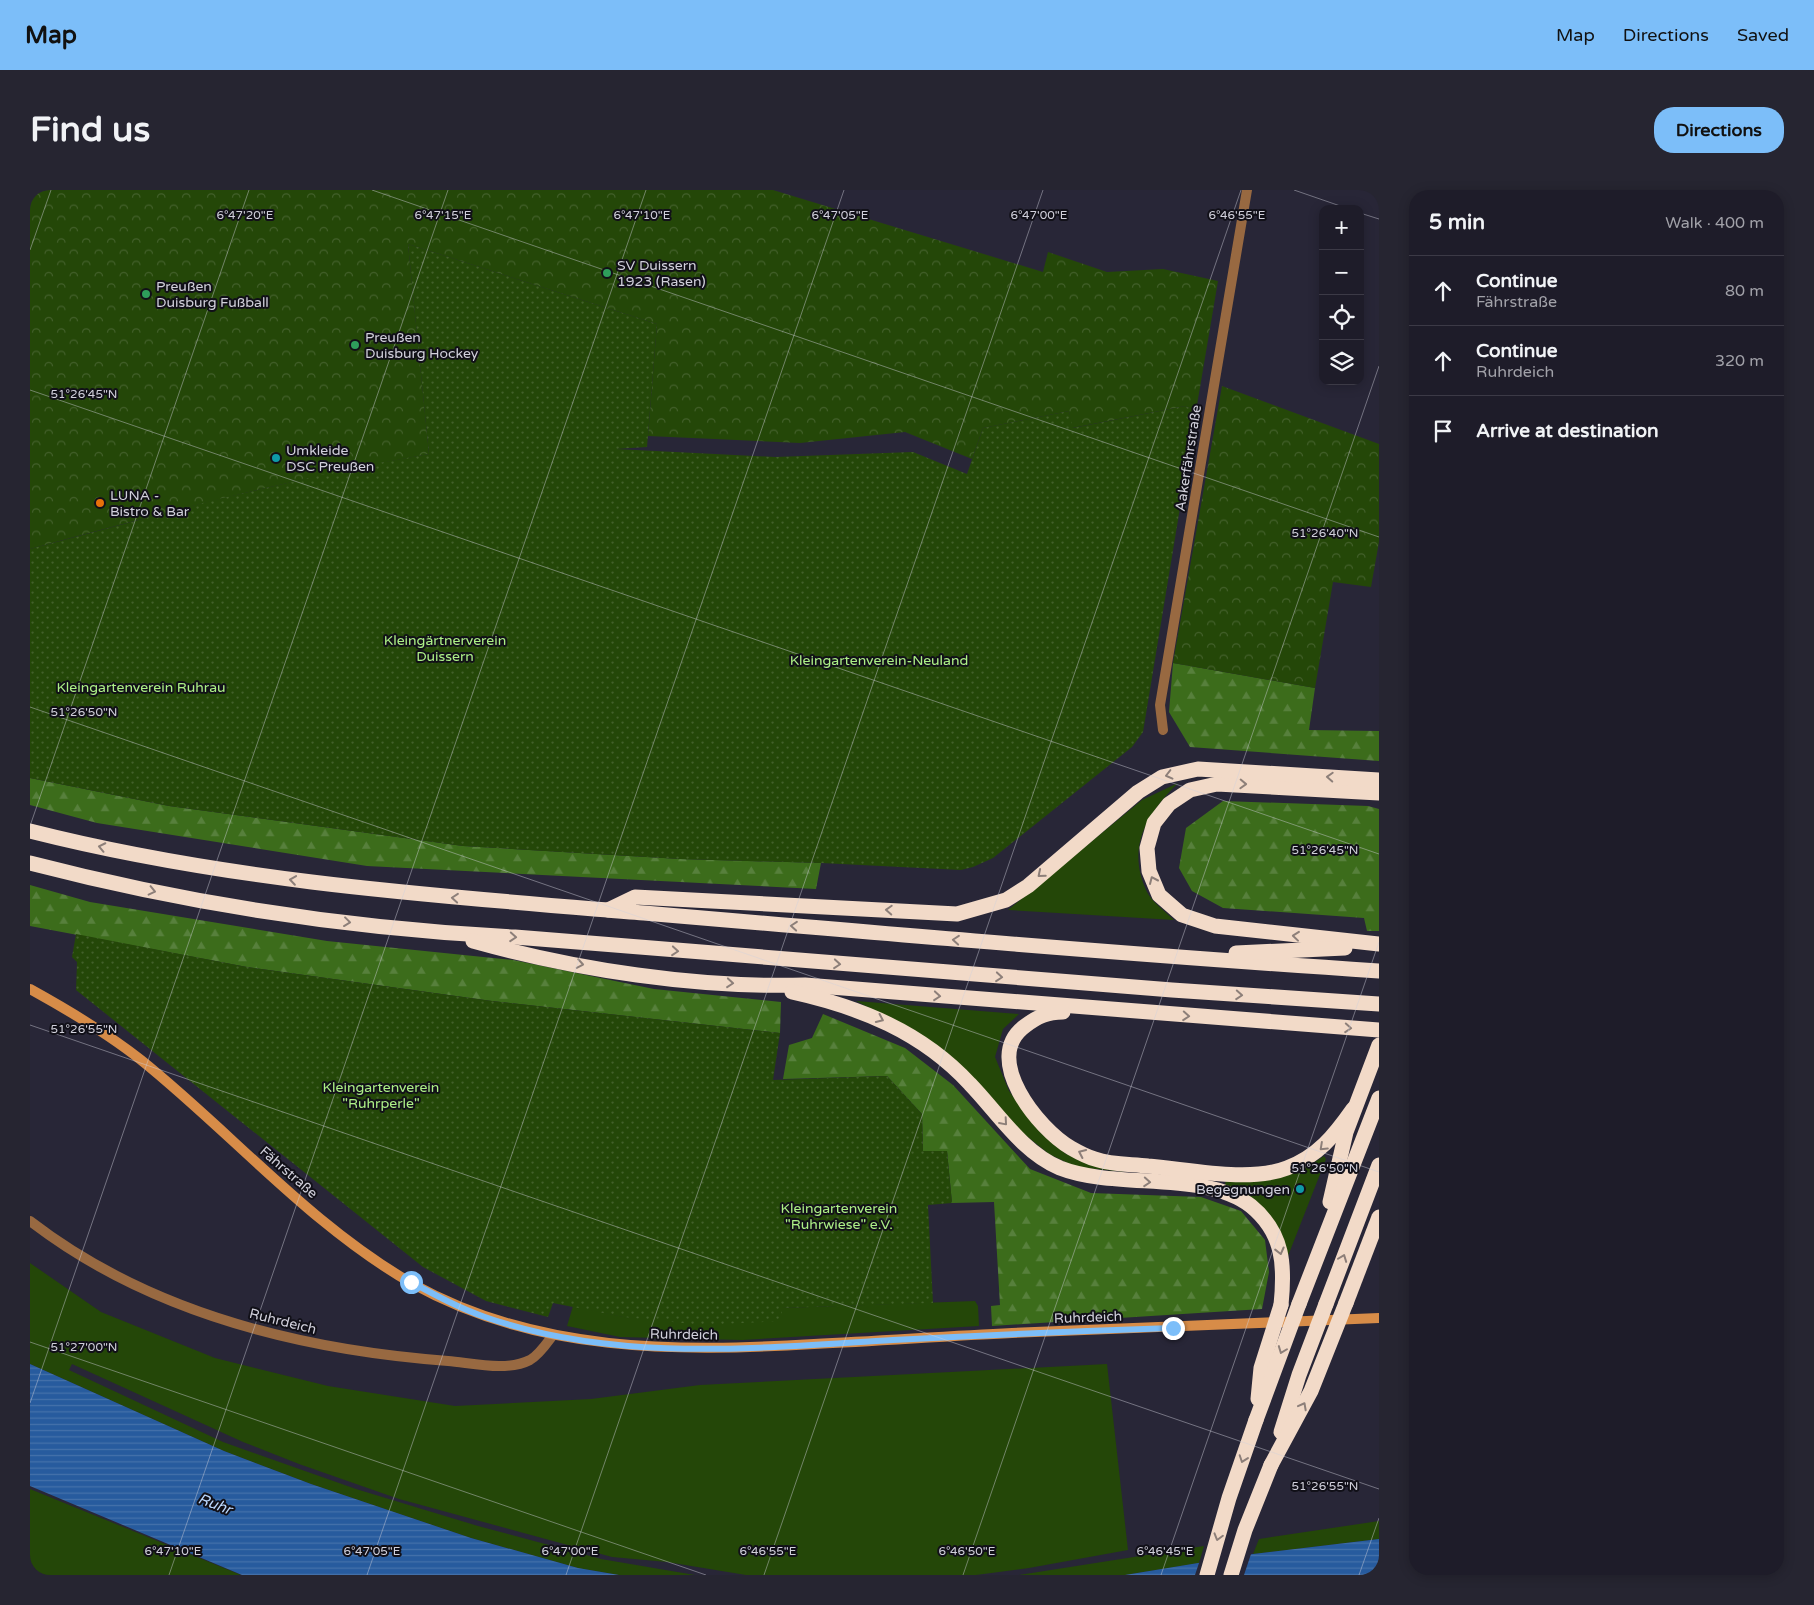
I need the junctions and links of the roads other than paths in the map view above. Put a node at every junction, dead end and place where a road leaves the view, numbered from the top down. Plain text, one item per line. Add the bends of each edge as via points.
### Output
1 (1247, 190) edge
2 (1163, 730) dead end
3 (1379, 780) edge
4 (1379, 794) edge
5 (30, 831) edge
6 (30, 863) edge
7 (608, 910) junction
8 (447, 934) junction
9 (1379, 945) edge
10 (1092, 952) junction
11 (1379, 971) edge
12 (766, 986) junction
13 (30, 989) edge
14 (1379, 1004) edge
15 (1138, 1012) junction
16 (1379, 1030) edge
17 (1379, 1045) edge
18 (1379, 1098) edge
19 (1353, 1109) junction
20 (1379, 1165) edge
21 (1379, 1217) edge
22 (30, 1221) edge
23 (1379, 1241) edge
24 (1321, 1245) junction
25 (1364, 1257) junction
26 (1379, 1318) edge
27 (553, 1335) junction
28 (1256, 1420) junction
29 (1271, 1465) junction
30 (1207, 1575) edge
31 (1231, 1575) edge

1 - 2 street, Aakerfährstraße via 1160,705
3 -> 7 highway via 1198,769 1162,777 1138,792 1028,886 1006,900 957,914 635,897
9 -> 4 highway via 1223,928 1182,915 1160,895 1149,871 1147,848 1154,823 1169,804 1190,790 1217,784
7 -> 5 highway via 329,885 156,858
6 -> 8 highway via 196,900
10 -> 7 highway
8 -> 12 highway via 515,953 630,973
8 -> 14 highway
9 - 10 highway via 1228,954
10 - 11 highway
12 -> 15 highway via 805,985
12 -> 28 highway, bridge via 847,1006 888,1022 917,1039 969,1082 1033,1152 1059,1167 1081,1175 1196,1186 1223,1192 1250,1205 1262,1216 1278,1242 1284,1274 1281,1305 1261,1368
13 - 27 main road, Fährstraße via 63,1007 140,1059 315,1214 358,1247 411,1282 484,1316
15 -> 16 highway
19 -> 15 highway via 1319,1152 1285,1169 1269,1173 1228,1173 1096,1160 1057,1138 1028,1104 1014,1084 1008,1064 1010,1044 1019,1030 1049,1012
17 - 19 highway
18 - 24 highway
19 - 24 highway
29 -> 20 highway, bridge via 1299,1374
21 - 25 highway
22 - 27 street, Ruhrdeich via 48,1235 128,1281 216,1318 303,1341 403,1358 507,1366 531,1360
23 - 25 highway
24 -> 28 highway, bridge
29 -> 25 highway, bridge via 1312,1391
26 - 27 main road, Ruhrdeich via 1013,1333 740,1349 619,1345
28 -> 30 highway
29 - 31 highway

